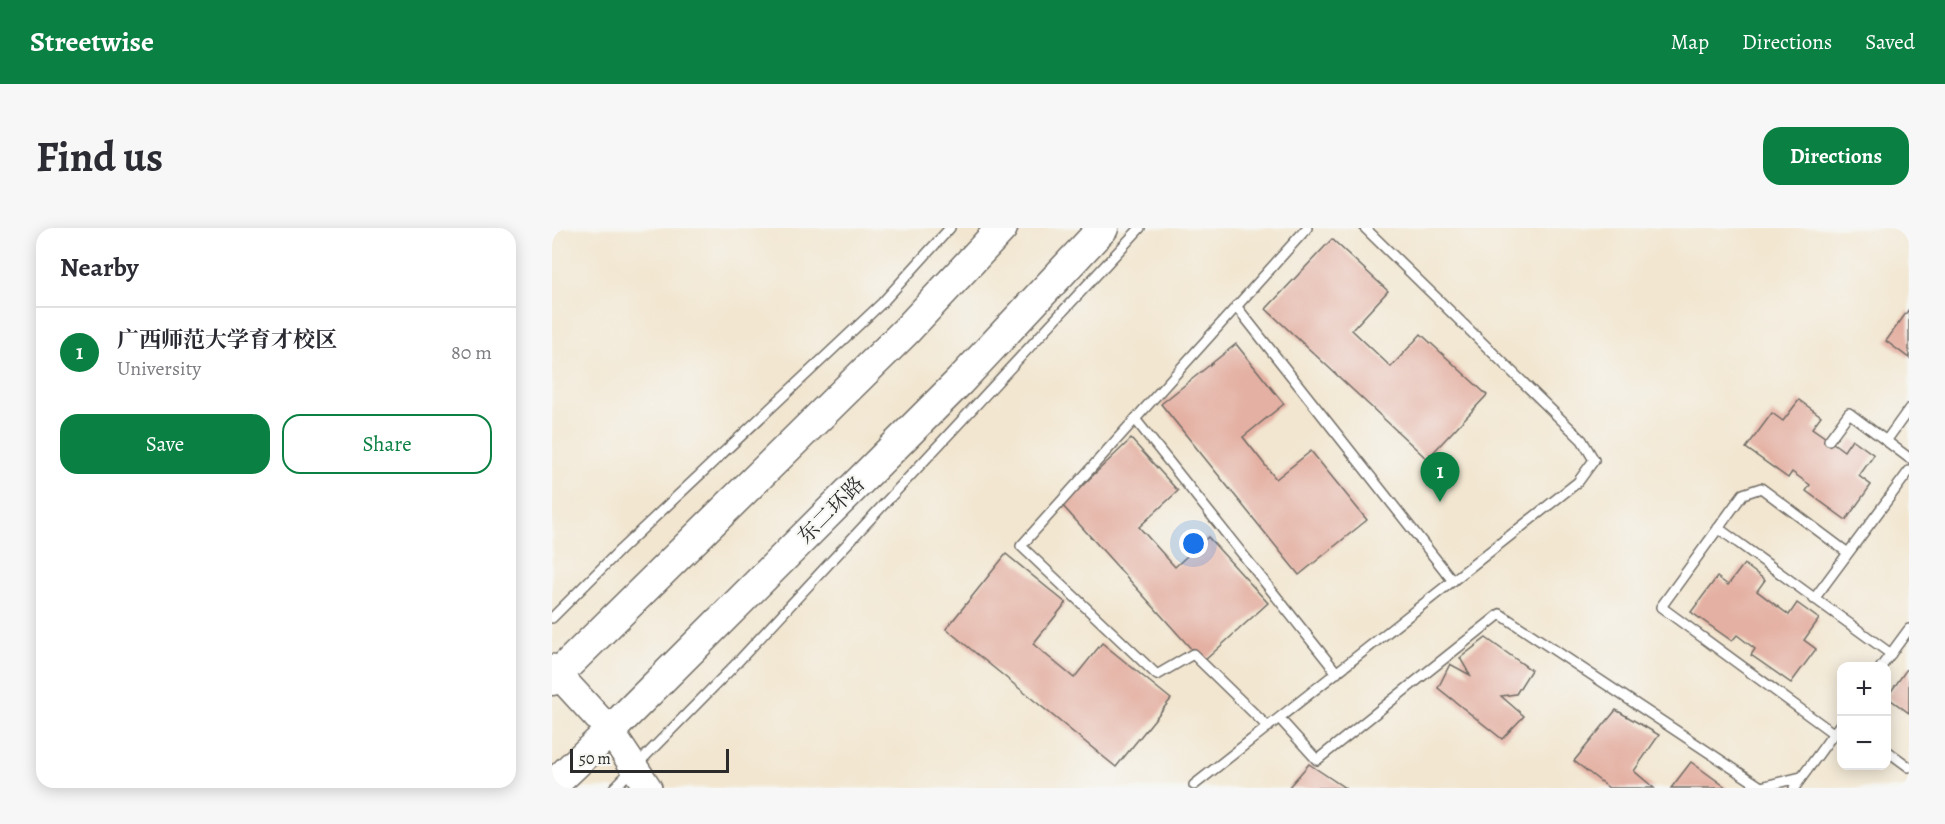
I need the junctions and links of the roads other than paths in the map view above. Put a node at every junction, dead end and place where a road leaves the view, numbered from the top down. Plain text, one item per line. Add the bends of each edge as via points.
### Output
1 (950, 228) edge
2 (1002, 228) edge
3 (1103, 228) edge
4 (1140, 228) edge
5 (1307, 228) edge
6 (1365, 228) edge
7 (1236, 306) junction
8 (1909, 409) edge
9 (1135, 419) junction
10 (1829, 440) dead end
11 (1886, 441) junction
12 (1909, 458) edge
13 (1909, 471) edge
14 (1718, 528) junction
15 (1848, 553) junction
16 (1453, 581) junction
17 (1814, 599) junction
18 (552, 618) edge
19 (1909, 628) edge
20 (1891, 654) junction
21 (1884, 662) edge
22 (1337, 672) junction
23 (554, 674) edge
24 (1279, 718) junction
25 (1268, 727) junction
26 (1837, 728) edge
27 (610, 731) junction
28 (1833, 733) junction
29 (1891, 753) edge
30 (1909, 767) edge
31 (1801, 777) junction
32 (641, 778) edge
33 (1194, 785) dead end
34 (552, 786) edge
35 (614, 788) edge
36 (1794, 788) edge

1 - 18 lane via 882,303
2 - 23 main road via 906,331
3 - 27 main road, 东二环路 via 958,382
4 - 32 lane via 742,658
5 - 7 lane
6 - 16 lane via 1582,440 1594,460 1578,482
7 - 9 lane
7 - 16 lane
8 - 11 lane
9 - 22 lane
9 - 25 lane via 1021,546 1157,675 1193,654
10 - 11 lane via 1849,413
11 - 12 lane
13 - 15 lane
14 - 15 lane via 1743,494 1761,488
14 - 17 lane
14 - 28 lane via 1661,607
15 - 17 lane
16 - 22 lane
17 - 20 lane
19 - 20 lane
20 - 21 lane
22 - 24 lane
23 - 27 street
24 - 25 lane
24 - 31 lane via 1317,760 1500,614 1761,787
25 - 33 lane
26 - 28 lane
27 - 32 street
27 - 34 main road, 东二环路
28 - 31 lane
29 - 30 lane
31 - 36 lane
32 - 35 lane

